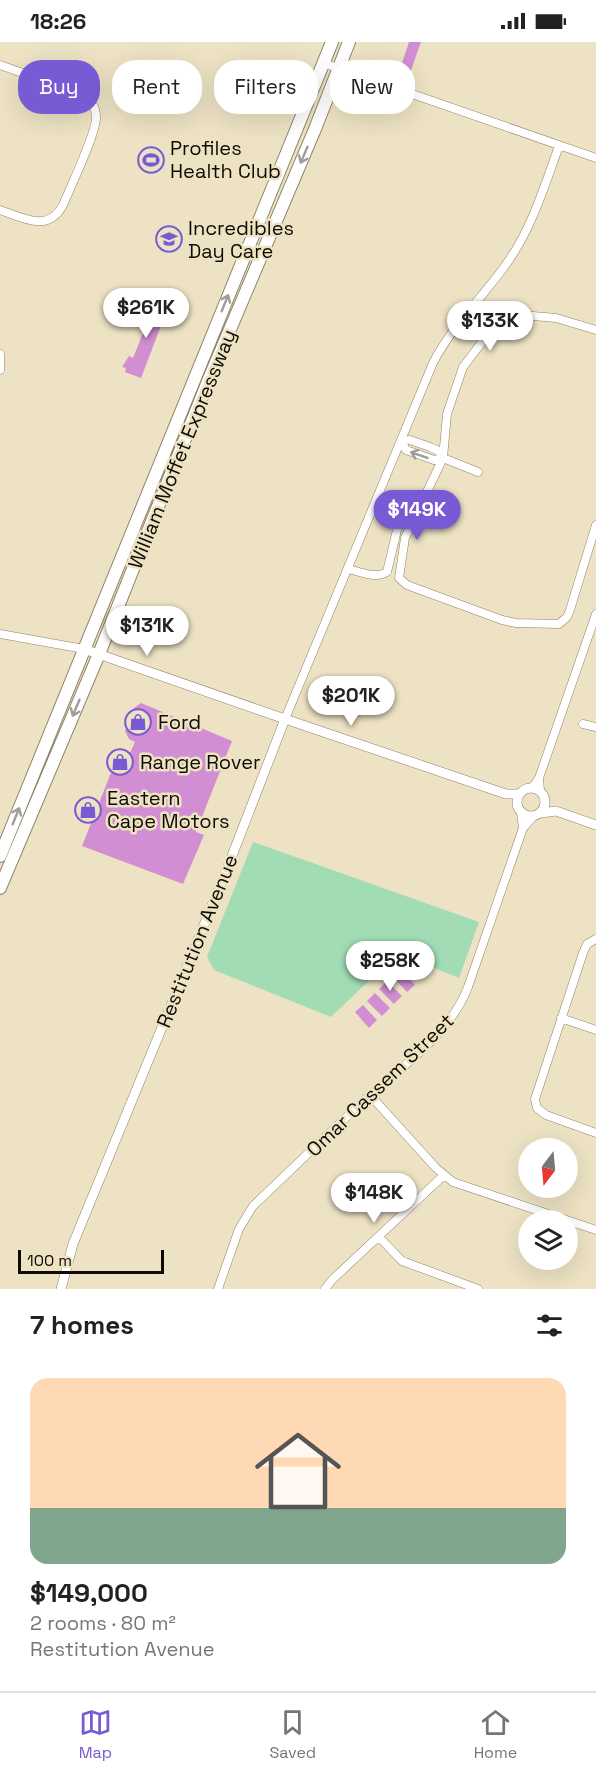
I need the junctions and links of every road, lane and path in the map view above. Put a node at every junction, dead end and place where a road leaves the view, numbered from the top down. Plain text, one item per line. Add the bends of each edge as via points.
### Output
1 (332, 42) edge
2 (349, 42) edge
3 (342, 60) edge
4 (323, 63) junction
5 (0, 65) edge
6 (330, 66) edge
7 (330, 90) edge
8 (415, 96) edge
9 (559, 146) junction
10 (596, 158) edge
11 (0, 210) edge
12 (596, 330) edge
13 (0, 354) edge
14 (0, 370) edge
15 (401, 441) junction
16 (443, 458) junction
17 (478, 472) dead end
18 (407, 504) dead end
19 (596, 525) edge
20 (349, 569) junction
21 (596, 614) edge
22 (0, 633) edge
23 (84, 649) junction
24 (99, 654) junction
25 (285, 719) junction
26 (584, 724) dead end
27 (596, 727) edge
28 (539, 793) junction
29 (518, 798) junction
30 (556, 811) junction
31 (521, 812) junction
32 (537, 814) junction
33 (596, 825) edge
34 (523, 828) junction
35 (0, 856) edge
36 (0, 888) edge
37 (596, 939) edge
38 (561, 1018) junction
39 (596, 1030) edge
40 (370, 1095) junction
41 (596, 1133) edge
42 (444, 1175) junction
43 (596, 1230) edge
44 (379, 1236) junction
45 (62, 1289) edge
46 (218, 1289) edge
47 (325, 1289) edge
48 (478, 1289) edge

1 - 4 main road, William Moffet Expressway
2 - 3 main road, William Moffet Expressway
4 - 6 street
23 -> 4 main road, William Moffet Expressway
5 - 11 street via 82,94 95,110 95,125 59,212 41,222
7 -> 24 main road, William Moffet Expressway
8 - 9 street
9 - 10 street
9 - 15 street, Restitution Avenue via 526,234 440,350
12 - 16 street via 556,318 511,315 499,321 463,367 447,414
13 - 14 street
15 - 16 street via 430,447
15 - 20 street, Restitution Avenue
16 - 17 street
16 - 19 street via 405,538 399,578 407,585 508,622 559,624 570,610
18 - 20 street via 387,572 375,575
20 - 25 street, Restitution Avenue
21 - 28 street via 539,778
22 - 23 street
23 - 24 street
35 -> 23 main road, William Moffet Expressway
24 - 25 street
24 -> 36 main road, William Moffet Expressway
25 - 29 street
25 - 45 street, Restitution Avenue via 74,1244
26 - 27 street
28 - 29 street via 523,790
28 - 30 street
28 - 32 street via 544,807
29 - 31 street
30 - 32 street
30 - 33 street
31 - 32 street via 527,816
31 - 34 street, Omar Cassem Street
32 - 34 street, Omar Cassem Street
34 - 40 street, Omar Cassem Street via 459,1009 438,1035
37 - 38 street via 583,953
38 - 39 street
38 - 41 street via 536,1090 536,1103 546,1115
40 - 42 street
40 - 46 street, Omar Cassem Street via 247,1213
42 - 43 street via 464,1186
42 - 44 street
44 - 47 street
44 - 48 street via 402,1261

